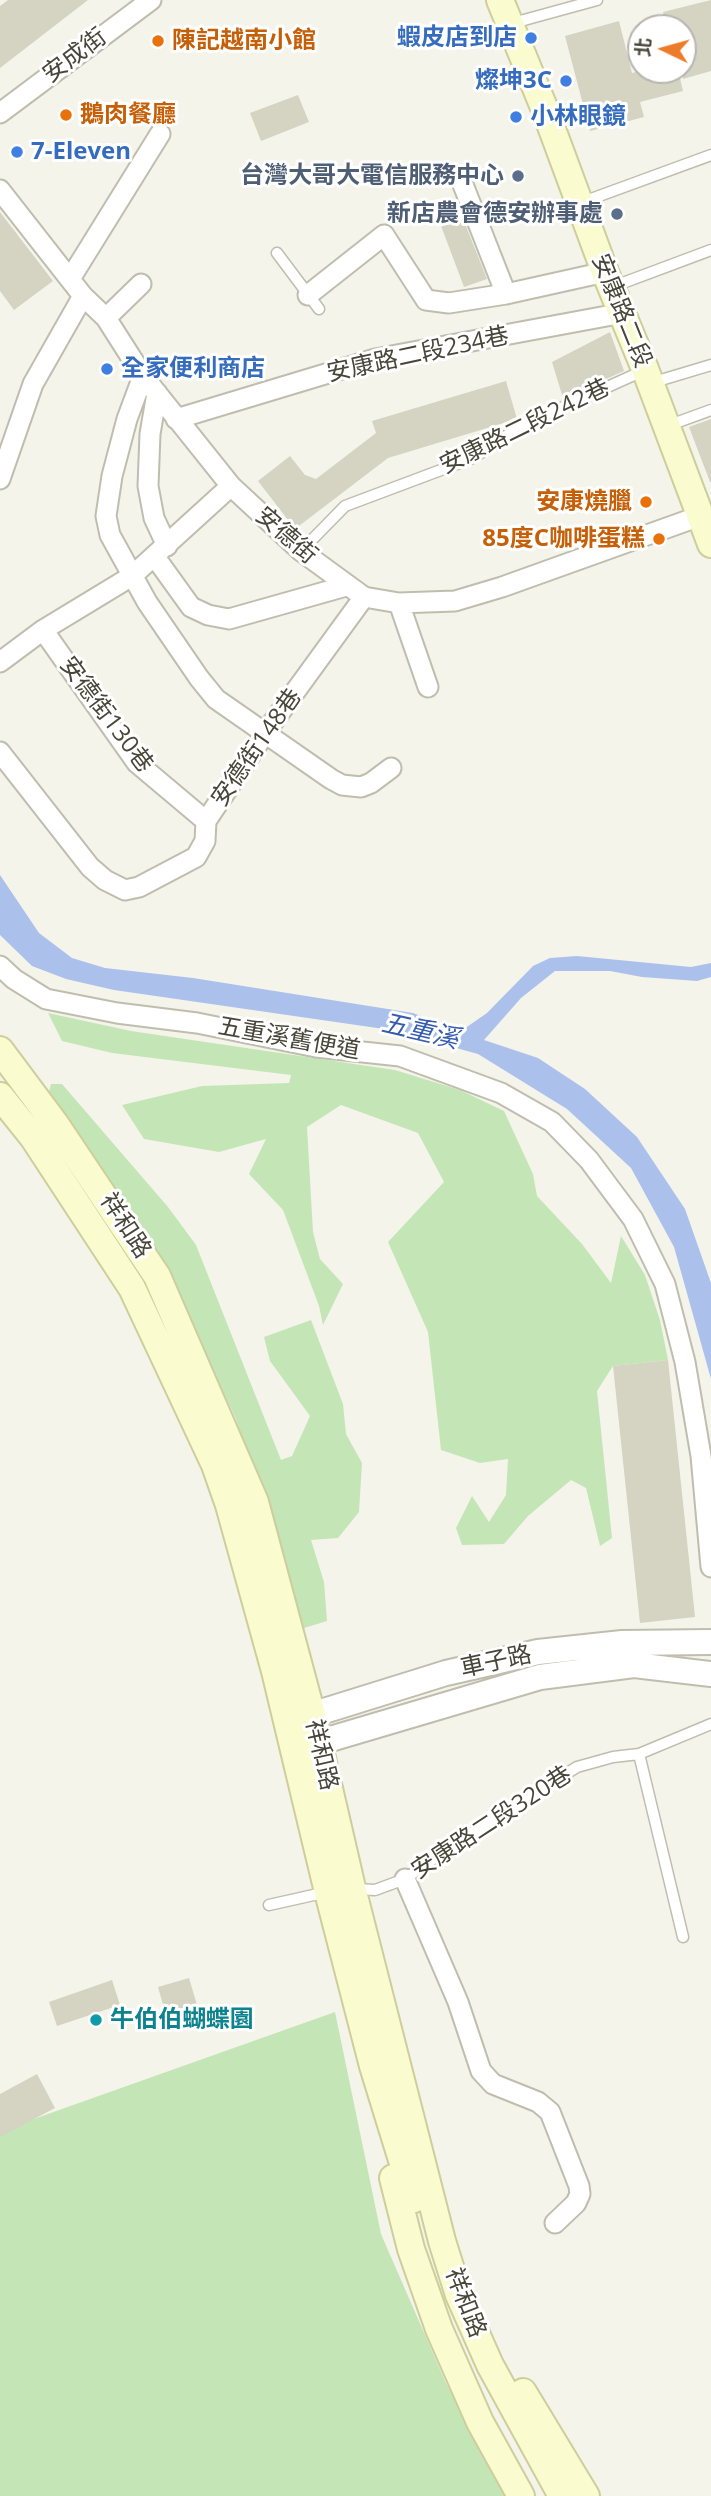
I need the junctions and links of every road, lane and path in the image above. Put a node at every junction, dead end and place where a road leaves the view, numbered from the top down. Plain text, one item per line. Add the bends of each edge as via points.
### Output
1 (151, 0) edge
2 (597, 0) edge
3 (504, 12) edge
4 (0, 113) edge
5 (160, 134) dead end
6 (711, 155) edge
7 (460, 177) dead end
8 (0, 190) edge
9 (579, 204) junction
10 (711, 250) edge
11 (276, 253) dead end
12 (69, 279) junction
13 (608, 280) junction
14 (141, 284) dead end
15 (506, 294) junction
16 (83, 296) junction
17 (313, 302) joint
18 (623, 313) junction
19 (106, 318) junction
20 (711, 365) edge
21 (143, 376) junction
22 (648, 376) junction
23 (157, 393) junction
24 (711, 410) edge
25 (176, 419) junction
26 (667, 426) junction
27 (0, 480) edge
28 (231, 486) junction
29 (701, 516) junction
30 (711, 544) edge
31 (301, 551) junction
32 (161, 552) junction
33 (132, 576) junction
34 (346, 586) junction
35 (365, 597) junction
36 (399, 603) junction
37 (43, 630) junction
38 (0, 662) edge
39 (428, 687) dead end
40 (265, 733) junction
41 (0, 752) edge
42 (391, 768) dead end
43 (206, 821) junction
44 (0, 966) edge
45 (0, 1050) edge
46 (0, 1096) edge
47 (711, 1567) edge
48 (711, 1642) edge
49 (711, 1674) edge
50 (300, 1718) junction
51 (711, 1724) edge
52 (306, 1746) junction
53 (639, 1754) junction
54 (405, 1879) junction
55 (340, 1890) junction
56 (269, 1905) dead end
57 (683, 1937) dead end
58 (373, 2066) junction
59 (409, 2109) junction
60 (555, 2223) dead end
61 (521, 2496) edge
62 (541, 2496) edge
63 (562, 2496) edge
64 (586, 2496) edge

1 - 4 street, 安成街
2 - 3 lane
3 - 9 main road, 安康路二段
5 - 12 street
6 - 9 lane
7 - 15 street
8 - 12 street, 安德街
9 - 13 main road, 安康路二段
10 - 13 lane
11 - 17 lane
12 - 16 street, 安德街
13 - 15 street
13 - 18 main road, 安康路二段
14 - 19 street
15 - 17 street via 449,303 426,300 384,235
16 - 19 street, 安德街
16 - 27 street via 33,384
18 - 22 main road, 安康路二段
18 - 25 street, 安康路二段234巷 via 375,359
19 - 21 street, 安德街
20 - 22 lane, 安康路二段242巷
21 - 23 street, 安德街
21 - 33 street via 127,419 106,516
22 - 26 main road, 安康路二段
22 - 31 lane, 安康路二段242巷 via 521,426 472,458 345,506
23 - 25 street, 安德街
23 - 32 street via 148,486
24 - 26 lane
25 - 28 street, 安德街
26 - 29 main road, 安康路二段
28 - 31 street, 安德街
28 - 32 street
29 - 30 main road, 安康路二段
29 - 36 street, 安德街 via 455,601
31 - 34 street, 安德街
32 - 33 street
32 - 34 street via 191,607 229,619
33 - 37 street
33 - 40 street via 216,699
34 - 35 street, 安德街
35 - 36 street, 安德街
35 - 40 street, 安德街148巷
36 - 39 street
37 - 38 street
37 - 43 street, 安德街130巷 via 137,762
40 - 42 street via 342,785 371,783
40 - 43 street, 安德街148巷
41 - 43 street, 安德街148巷 via 90,867 125,890 196,858 205,841
44 - 47 street, 五重溪舊便道 via 46,999 316,1047 400,1056 501,1093 552,1122 589,1160 633,1219 665,1284 685,1362 701,1455
45 - 50 main road, 祥和路 via 64,1135 157,1276 255,1503
46 - 50 main road, 祥和路 via 132,1288 215,1465
48 - 50 street, 車子路 via 621,1643 538,1653 446,1673
49 - 52 street, 車子路 via 634,1665 540,1677
50 - 52 main road, 祥和路
51 - 53 lane, 安康路二段320巷
52 - 55 main road, 祥和路
53 - 54 lane, 安康路二段320巷 via 577,1768
53 - 57 lane
54 - 55 lane, 安康路二段320巷 via 375,1890
54 - 60 street via 458,2002 481,2071 492,2084 538,2102 550,2112 580,2194
55 - 56 lane, 安康路二段320巷
55 - 58 main road, 祥和路
55 - 59 main road, 祥和路
58 - 61 main road via 390,2164 427,2298 480,2422
58 - 62 main road, 祥和路 via 461,2336
59 - 63 main road, 祥和路 via 459,2295 502,2388
59 - 64 main road via 489,2331

